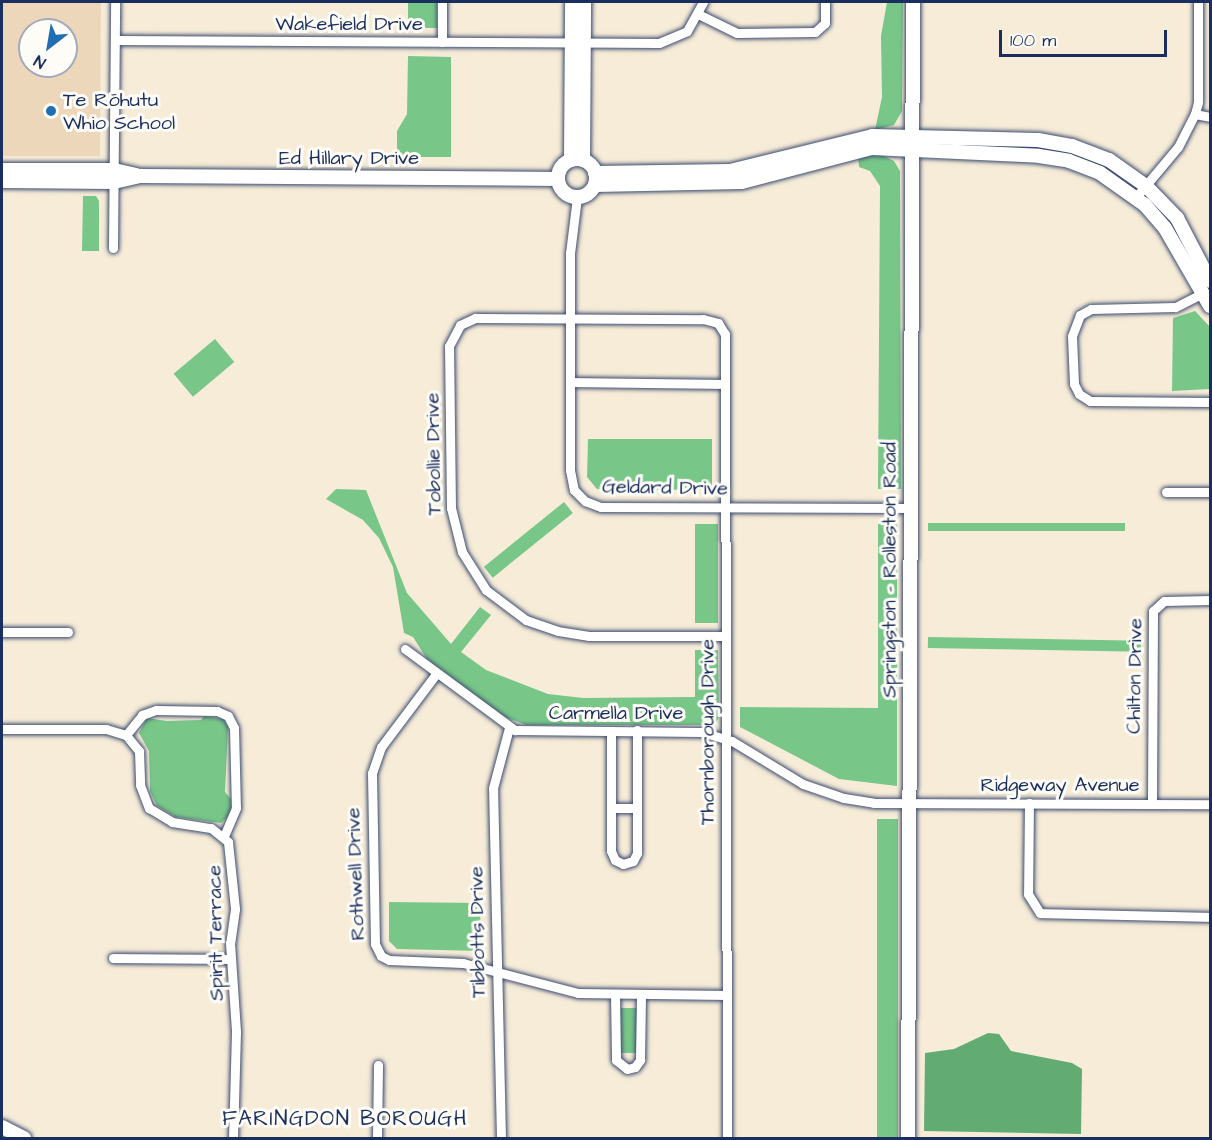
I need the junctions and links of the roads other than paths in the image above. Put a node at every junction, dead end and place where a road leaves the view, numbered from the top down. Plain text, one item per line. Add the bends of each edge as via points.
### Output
1 (115, 2) edge
2 (442, 2) edge
3 (572, 2) edge
4 (584, 2) edge
5 (704, 2) edge
6 (825, 2) edge
7 (913, 2) edge
8 (1198, 2) edge
9 (698, 14) junction
10 (115, 40) junction
11 (441, 42) junction
12 (578, 43) junction
13 (1195, 114) junction
14 (1210, 117) edge
15 (913, 135) junction
16 (912, 152) junction
17 (577, 160) junction
18 (2, 170) edge
19 (114, 176) junction
20 (558, 179) junction
21 (595, 179) junction
22 (2, 182) edge
23 (1146, 186) junction
24 (577, 197) junction
25 (1136, 197) junction
26 (113, 248) dead end
27 (1210, 281) edge
28 (1201, 294) junction
29 (1210, 306) edge
30 (570, 318) junction
31 (722, 327) joint
32 (571, 382) junction
33 (724, 384) junction
34 (1210, 402) edge
35 (1166, 492) dead end
36 (1210, 492) edge
37 (726, 507) junction
38 (910, 508) junction
39 (1210, 600) edge
40 (2, 632) edge
41 (68, 632) dead end
42 (726, 636) junction
43 (405, 649) dead end
44 (436, 674) junction
45 (509, 728) junction
46 (2, 729) edge
47 (637, 730) junction
48 (611, 731) junction
49 (126, 735) junction
50 (725, 738) junction
51 (909, 803) junction
52 (1029, 803) junction
53 (1152, 803) junction
54 (1210, 804) edge
55 (611, 808) junction
56 (637, 808) junction
57 (224, 836) junction
58 (1210, 917) edge
59 (113, 958) dead end
60 (230, 959) junction
61 (497, 972) junction
62 (615, 994) junction
63 (641, 994) junction
64 (727, 995) junction
65 (378, 1065) dead end
66 (2, 1127) edge
67 (24, 1138) edge
68 (232, 1138) edge
69 (377, 1138) edge
70 (501, 1138) edge
71 (727, 1138) edge
72 (908, 1138) edge

1 - 10 street
2 - 11 street
3 - 12 street
4 - 12 street
5 - 9 street, Wakefield Drive
6 - 9 street via 823,27 815,32 737,33
7 - 15 street, Springston - Rolleston Road
8 - 13 street
9 - 12 street, Wakefield Drive via 687,31 670,41
10 - 11 street, Wakefield Drive
10 - 19 street
11 - 12 street, Wakefield Drive
12 - 17 street
13 - 14 street
13 - 23 street via 1178,147
15 - 16 street, Springston - Rolleston Road
15 - 21 street via 839,142 724,172
15 - 23 street via 1038,140 1072,146 1109,160
16 - 21 street via 872,148 723,184
16 - 25 street via 1039,156 1069,161 1100,173
16 - 38 street, Springston - Rolleston Road
17 - 20 street via 561,167
17 - 21 street
18 - 19 street, Ed Hillary Drive
19 - 20 street, Ed Hillary Drive
19 - 22 street, Ed Hillary Drive
19 - 26 street
20 - 24 street via 562,190
21 - 24 street via 588,194
23 - 25 street
23 - 27 street via 1177,218
24 - 30 street, Geldard Drive via 570,253
25 - 28 street via 1165,228
28 - 29 street
28 - 34 street via 1175,307 1091,309 1080,315 1072,336 1074,384 1079,394 1090,401
30 - 31 street, Tobollie Drive via 703,319
30 - 32 street, Geldard Drive
30 - 42 street, Tobollie Drive via 475,318 460,325 450,339 449,494 456,537 468,565 486,590 506,608 558,632 589,636
31 - 33 street, Thornborough Drive
32 - 33 street
32 - 37 street, Geldard Drive via 571,477 574,490 585,501 601,507
33 - 37 street, Thornborough Drive
35 - 36 street
37 - 38 street, Geldard Drive
37 - 42 street, Thornborough Drive
38 - 51 street, Springston - Rolleston Road
39 - 53 street, Chilton Drive via 1164,601 1153,611
40 - 41 street
42 - 50 street, Thornborough Drive
43 - 44 street, Carmella Drive
44 - 45 street, Carmella Drive
44 - 61 street, Rothwell Drive via 385,742 374,765 376,948 389,960 451,961
45 - 48 street, Carmella Drive via 535,732
45 - 61 street, Tibbotts Drive via 493,788
46 - 49 street via 106,729
47 - 48 street, Carmella Drive
47 - 50 street, Carmella Drive via 684,730
47 - 56 street
48 - 55 street
49 - 57 street, Spirit Terrace via 139,751 140,785 149,808 172,822 211,828
49 - 57 street via 142,715 156,710 217,711 228,716 234,728 236,808
50 - 51 street, Carmella Drive via 817,790 857,801
50 - 64 street, Thornborough Drive
51 - 52 street, Ridgeway Avenue
51 - 72 street, Springston - Rolleston Road
52 - 53 street, Ridgeway Avenue
52 - 58 street via 1028,894 1040,913
53 - 54 street, Ridgeway Avenue
55 - 56 street
55 - 56 street via 611,851 615,860 623,864 633,861 637,853
57 - 60 street, Spirit Terrace via 232,859 235,909
59 - 60 street
60 - 68 street, Spirit Terrace via 236,1032
61 - 62 street, Rothwell Drive via 566,992
61 - 70 street, Tibbotts Drive
62 - 63 street, Rothwell Drive
62 - 63 street via 616,1060 627,1069 635,1067 640,1059
63 - 64 street, Rothwell Drive
64 - 71 street, Thornborough Drive
65 - 69 street
66 - 67 street

